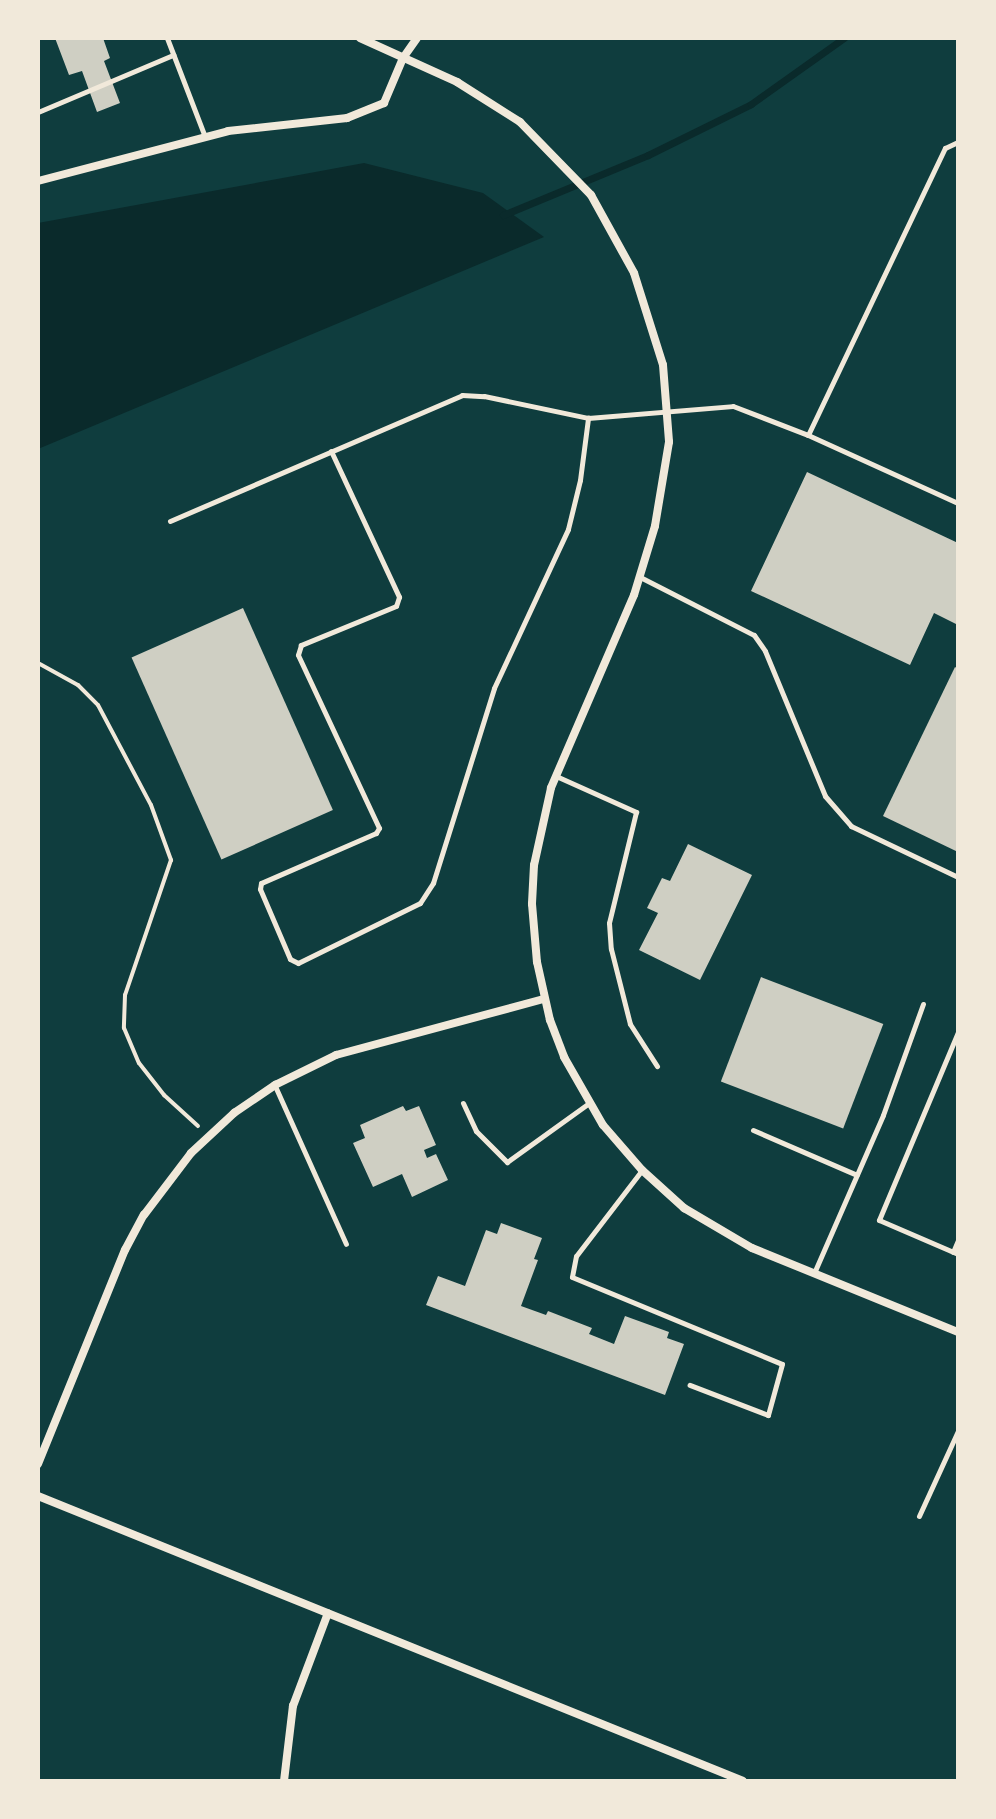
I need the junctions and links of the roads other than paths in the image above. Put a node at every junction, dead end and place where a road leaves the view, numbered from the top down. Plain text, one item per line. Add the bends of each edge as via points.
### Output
1 (167, 38) edge
2 (360, 38) edge
3 (417, 38) edge
4 (173, 55) junction
5 (403, 58) junction
6 (38, 112) edge
7 (205, 137) junction
8 (958, 142) edge
9 (38, 181) edge
10 (667, 414) junction
11 (588, 418) junction
12 (808, 435) junction
13 (331, 451) junction
14 (958, 503) edge
15 (170, 521) dead end
16 (639, 577) junction
17 (555, 776) junction
18 (958, 877) edge
19 (544, 999) junction
20 (923, 1004) dead end
21 (958, 1032) edge
22 (657, 1066) dead end
23 (275, 1085) junction
24 (463, 1103) dead end
25 (589, 1103) junction
26 (753, 1130) dead end
27 (642, 1170) junction
28 (857, 1175) junction
29 (958, 1240) edge
30 (346, 1244) dead end
31 (956, 1253) edge
32 (814, 1274) junction
33 (958, 1332) edge
34 (690, 1385) dead end
35 (958, 1431) edge
36 (38, 1464) edge
37 (38, 1496) edge
38 (919, 1516) dead end
39 (328, 1613) junction
40 (284, 1781) edge
41 (743, 1781) edge

1 - 4 lane
2 - 5 street
3 - 5 street
4 - 6 lane
4 - 7 lane
5 - 7 street via 384,103 347,118
5 - 10 street via 457,82 520,122 591,195 634,273 663,365
7 - 9 street
8 - 12 lane via 945,148
10 - 11 lane
10 - 12 lane via 733,406
10 - 16 street via 669,442 655,526
11 - 13 lane via 462,395
11 - 13 lane via 568,529 494,688 433,883 420,903 298,963 290,959 261,883 379,828 298,655 301,645 396,606 399,597
12 - 14 lane
13 - 15 lane
16 - 17 street
16 - 18 lane via 754,635 825,796 851,826
17 - 19 street via 541,826 532,904
17 - 22 lane via 636,812 609,923 611,949 630,1024
19 - 23 street via 375,1042
19 - 25 street via 564,1057
20 - 28 lane
21 - 31 lane via 879,1220
23 - 30 lane
23 - 36 street via 234,1113 166,1183 125,1250
24 - 25 lane via 476,1131 507,1162
25 - 27 street
26 - 28 lane
27 - 32 street via 717,1230
27 - 34 lane via 576,1256 572,1277 782,1364 768,1415
28 - 32 lane
29 - 31 lane
32 - 33 street
35 - 38 lane
37 - 39 street
39 - 40 street via 293,1706
39 - 41 street

